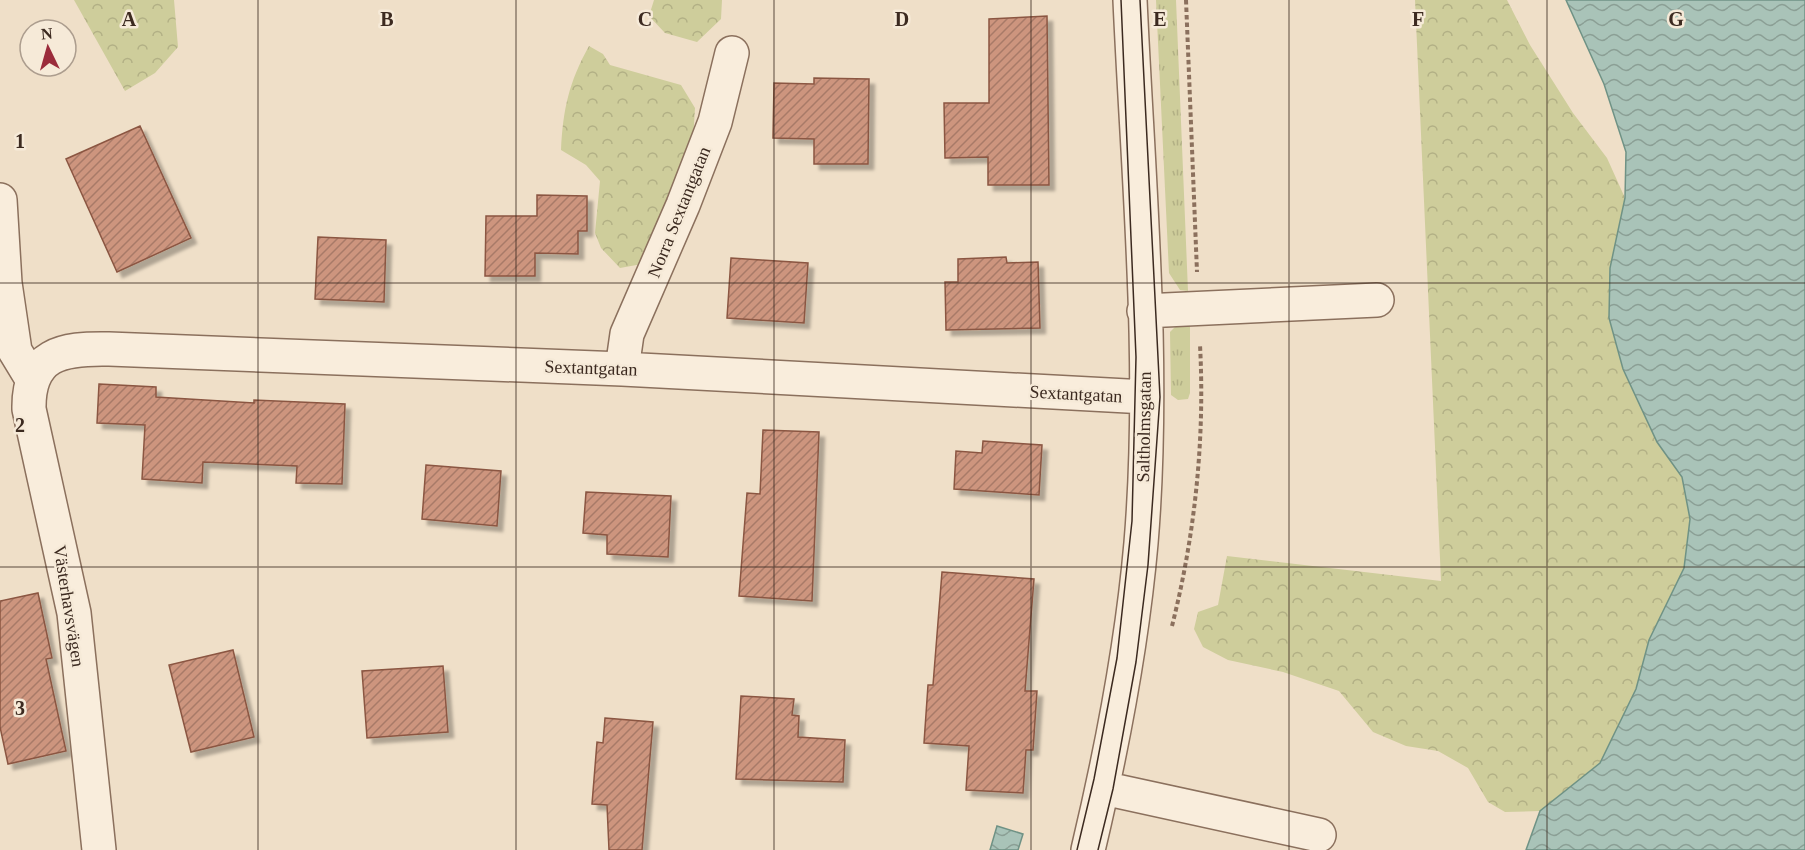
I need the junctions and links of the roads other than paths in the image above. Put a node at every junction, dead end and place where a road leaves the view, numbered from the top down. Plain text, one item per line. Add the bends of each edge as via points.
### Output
1 (1130, 0) edge
2 (732, 53) dead end
3 (0, 200) edge
4 (1377, 300) dead end
5 (1144, 311) junction
6 (622, 369) junction
7 (36, 373) junction
8 (1146, 397) junction
9 (1103, 788) junction
10 (1319, 835) dead end
11 (99, 850) edge
12 (1088, 850) edge

1 - 5 street, Saltholmsgatan
2 - 6 street, Norra Sextantgatan via 715,122 627,334
3 - 7 street via 5,283 15,351
4 - 5 street
5 - 8 street, Saltholmsgatan
6 - 7 street, Sextantgatan via 83,349 58,354
6 - 8 street, Sextantgatan
7 - 11 street, Västerhavsvägen via 29,409 74,613
8 - 9 street, Saltholmsgatan via 1136,593
9 - 10 street
9 - 12 street, Saltholmsgatan

